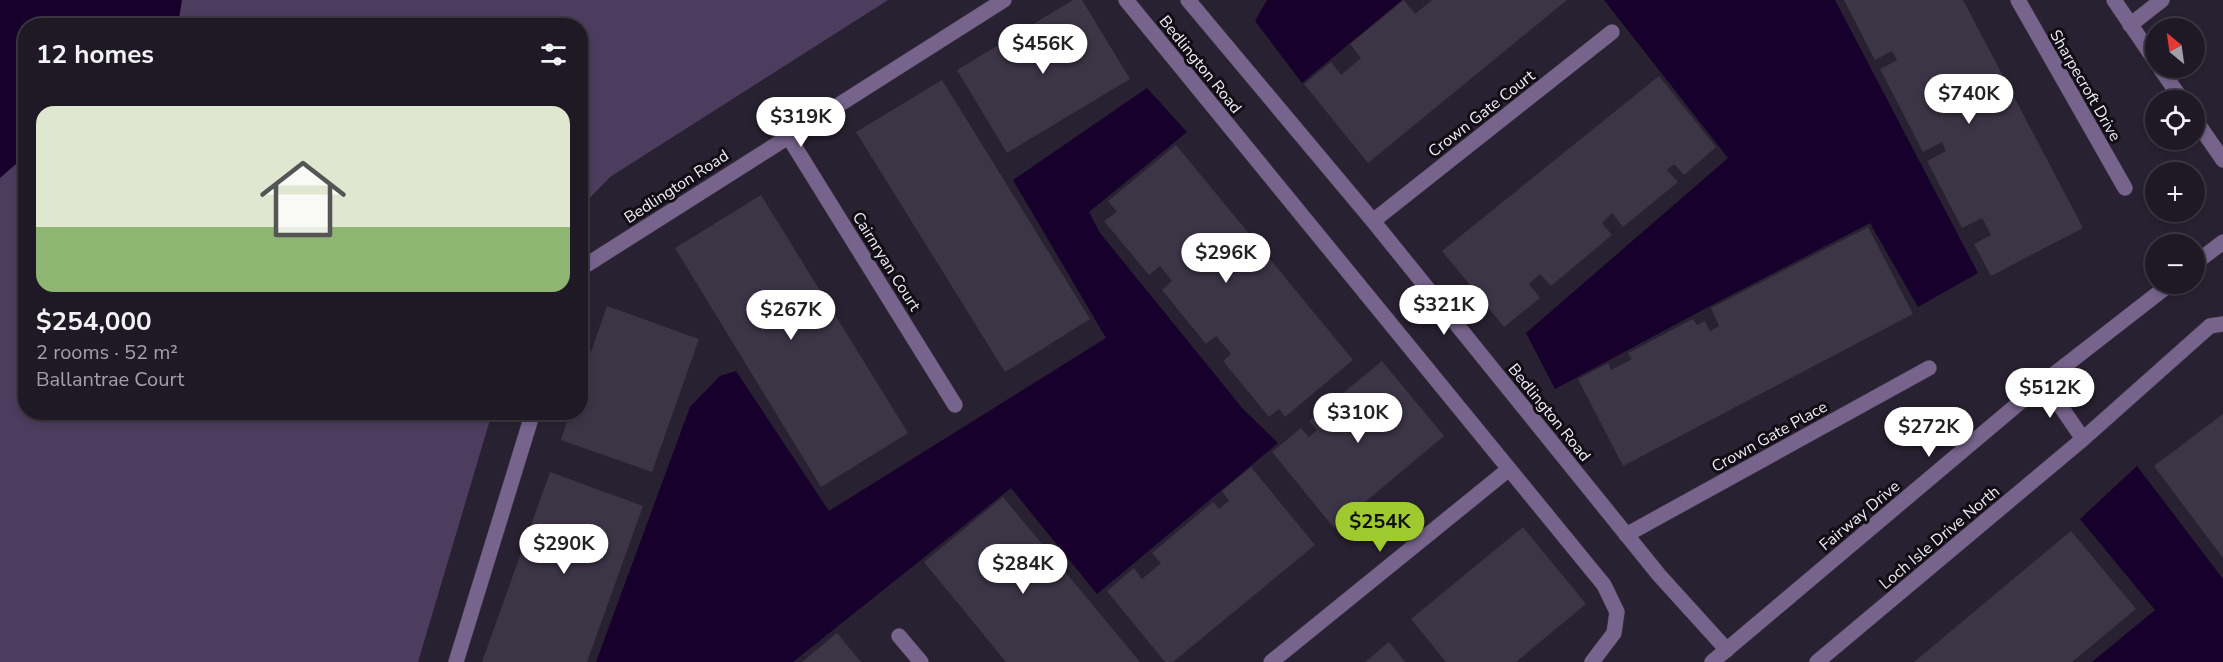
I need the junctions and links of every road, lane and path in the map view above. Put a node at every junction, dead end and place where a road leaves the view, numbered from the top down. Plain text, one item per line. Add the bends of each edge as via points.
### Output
1 (1004, 0) edge
2 (1126, 0) edge
3 (1188, 0) edge
4 (2018, 0) edge
5 (2114, 0) edge
6 (2162, 0) edge
7 (2130, 25) junction
8 (1612, 32) dead end
9 (2145, 46) edge
10 (2205, 134) edge
11 (788, 136) junction
12 (2223, 160) edge
13 (2125, 188) dead end
14 (1372, 221) junction
15 (2223, 242) edge
16 (2205, 256) edge
17 (588, 263) edge
18 (2157, 294) edge
19 (2216, 325) edge
20 (1929, 368) dead end
21 (2044, 382) junction
22 (955, 405) dead end
23 (531, 420) edge
24 (2083, 439) junction
25 (1509, 469) junction
26 (1626, 535) junction
27 (898, 636) dead end
28 (1726, 650) junction
29 (456, 662) edge
30 (921, 662) edge
31 (1271, 662) edge
32 (1592, 662) edge
33 (1712, 662) edge
34 (1817, 662) edge

1 - 11 street, Bedlington Road
2 - 25 street, Bedlington Road
3 - 14 street, Bedlington Road
4 - 13 street, Sharpecroft Drive
5 - 7 street
6 - 7 street
7 - 9 street
8 - 14 street, Crown Gate Court
10 - 12 street
11 - 17 street, Bedlington Road
11 - 22 street, Cairnryan Court
14 - 26 street, Bedlington Road
15 - 16 street
18 - 21 street, Fairway Drive
19 - 24 street, Loch Isle Drive North
20 - 26 street, Crown Gate Place
21 - 24 street
21 - 28 street, Fairway Drive
23 - 29 street
24 - 34 street, Loch Isle Drive North
25 - 31 street
25 - 32 street, Bedlington Road via 1604,585 1617,612 1614,633
26 - 28 street, Bedlington Road
27 - 30 street
28 - 33 street, Fairway Drive

